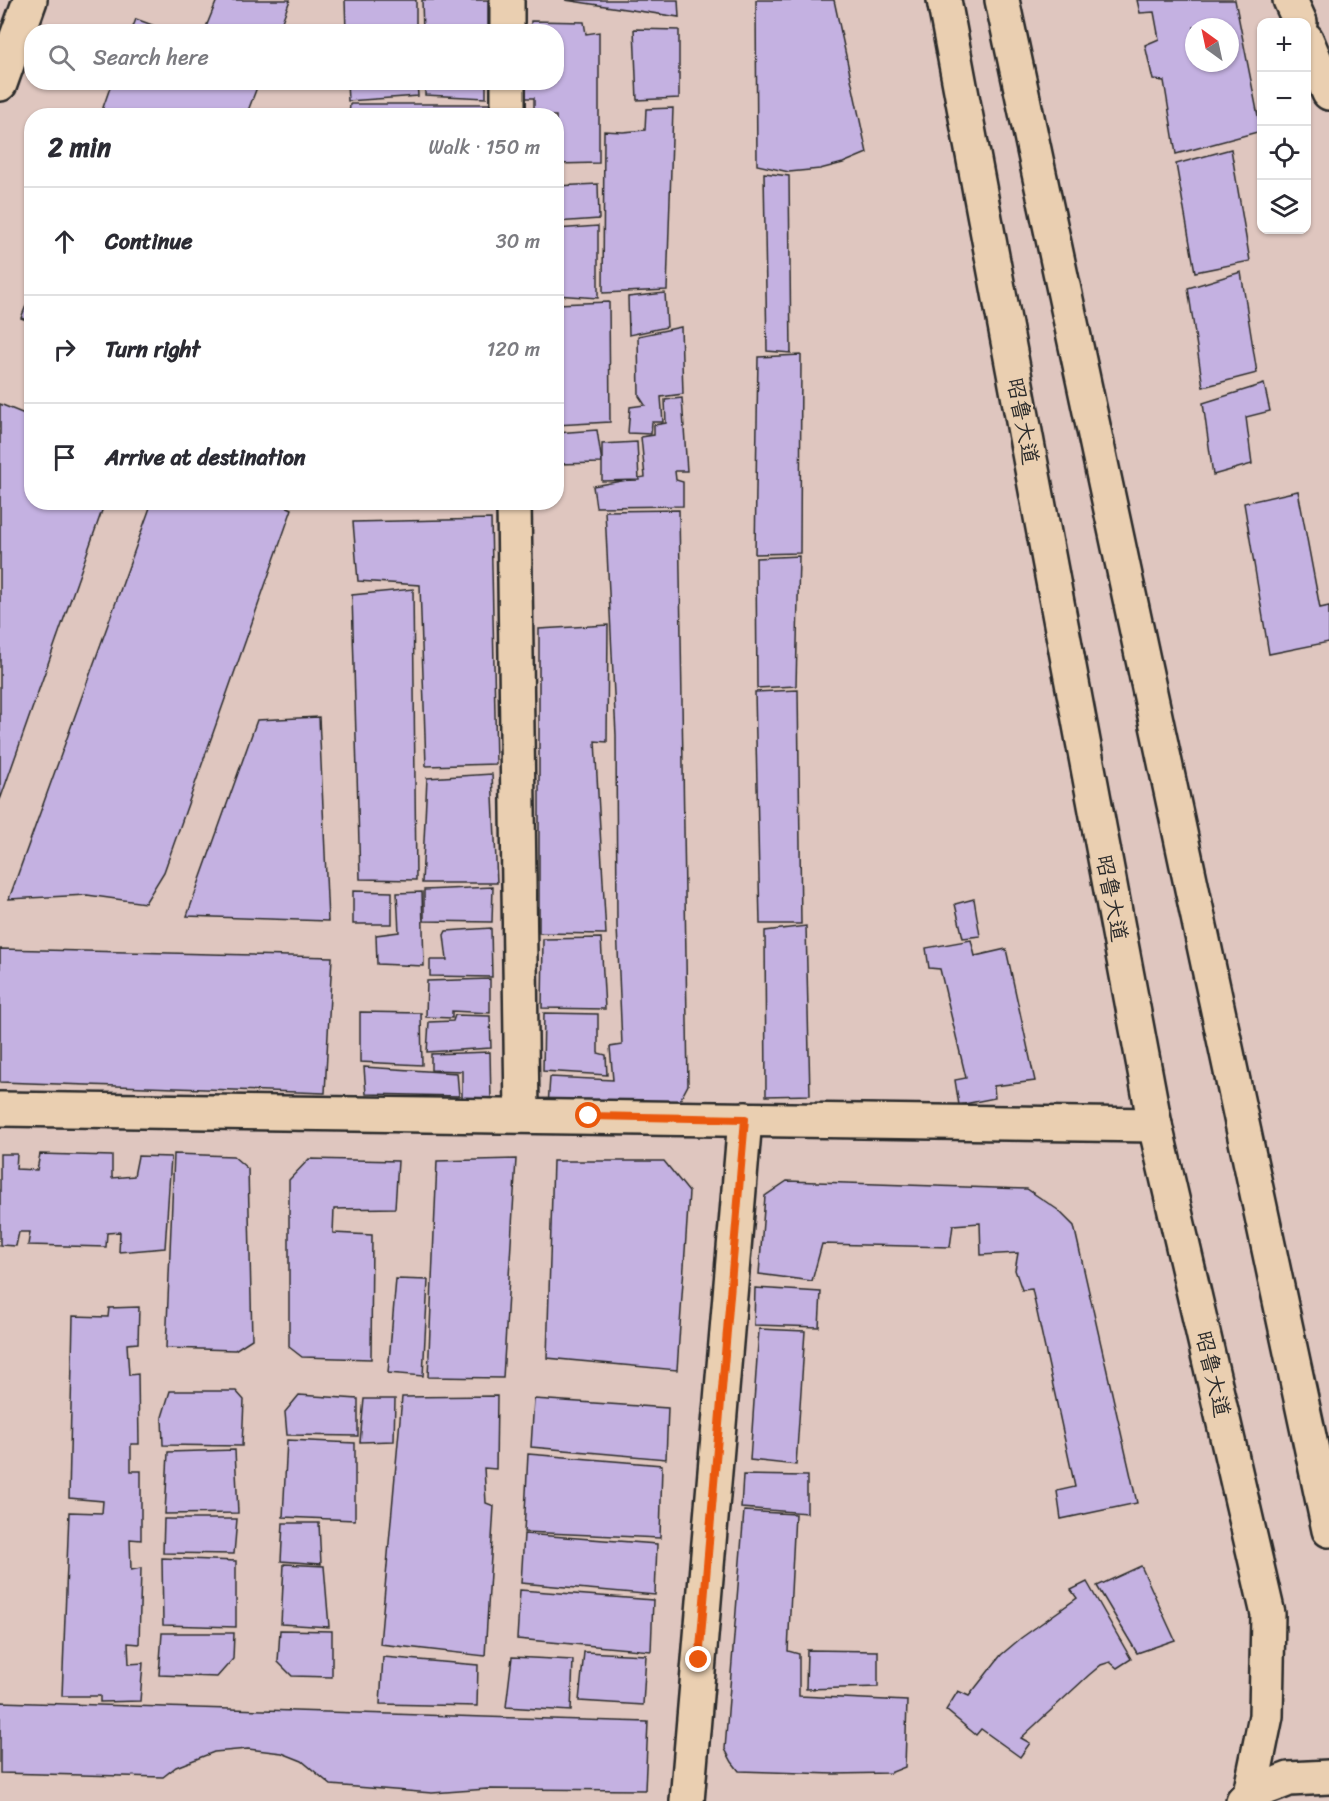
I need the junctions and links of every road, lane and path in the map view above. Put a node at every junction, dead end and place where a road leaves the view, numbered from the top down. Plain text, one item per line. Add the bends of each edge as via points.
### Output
1 (30, 0) edge
2 (507, 0) edge
3 (944, 0) edge
4 (1002, 0) edge
5 (1290, 0) edge
6 (1298, 18) edge
7 (507, 24) edge
8 (1311, 51) edge
9 (0, 84) edge
10 (508, 90) edge
11 (1329, 93) edge
12 (508, 108) edge
13 (514, 510) edge
14 (0, 1109) edge
15 (522, 1115) junction
16 (745, 1119) junction
17 (1155, 1125) junction
18 (1329, 1530) edge
19 (1329, 1777) edge
20 (1247, 1798) edge
21 (687, 1801) edge

1 - 9 main road
2 - 7 main road
3 - 17 main road, 昭鲁大道
4 - 18 main road
5 - 6 main road
8 - 11 main road
10 - 12 main road
13 - 15 main road
14 - 15 main road
15 - 16 main road
16 - 17 main road
16 - 21 main road
17 - 20 main road, 昭鲁大道 via 1268,1614 1266,1716
19 - 20 main road, 昭鲁大道 via 1289,1779

